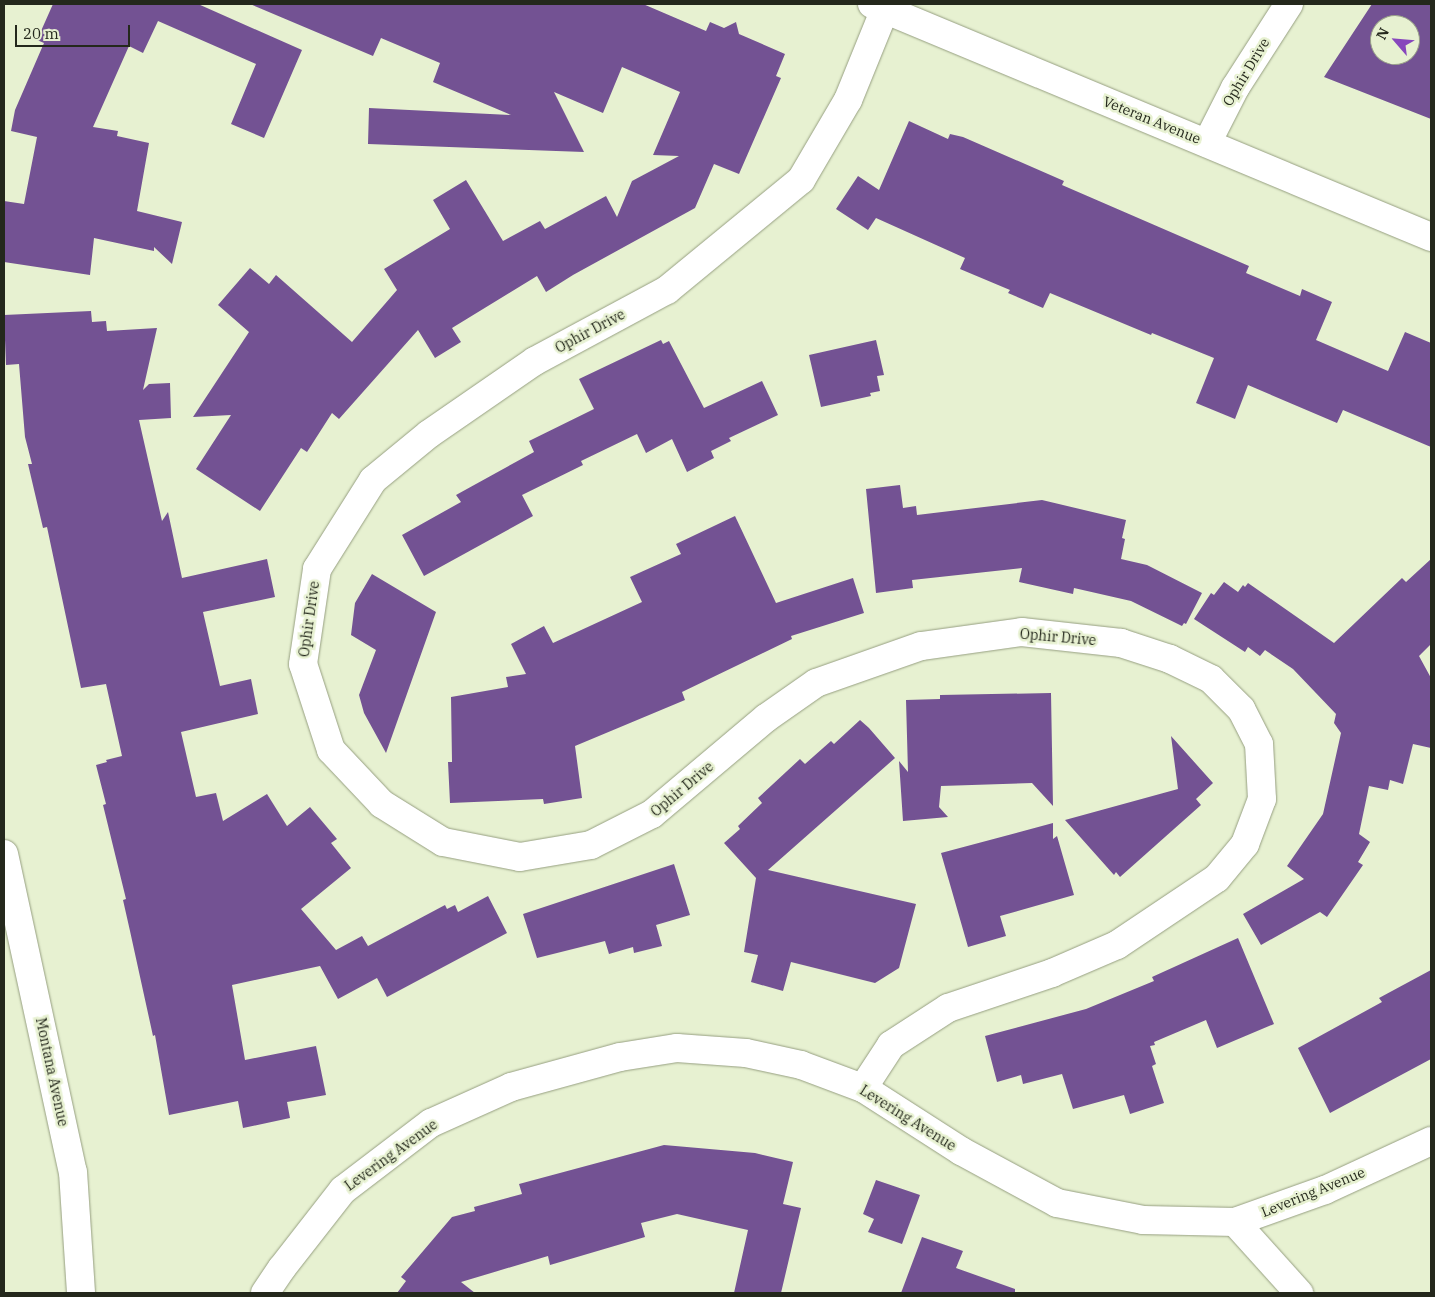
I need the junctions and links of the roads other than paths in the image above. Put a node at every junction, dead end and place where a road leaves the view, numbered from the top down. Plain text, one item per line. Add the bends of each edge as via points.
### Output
1 (1289, 4) edge
2 (879, 7) edge
3 (1207, 143) junction
4 (1431, 237) edge
5 (4, 854) edge
6 (863, 1088) junction
7 (1431, 1140) edge
8 (1235, 1222) junction
9 (81, 1293) edge
10 (265, 1293) edge
11 (1299, 1293) edge

1 - 3 street, Ophir Drive via 1235,88
2 - 3 street, Veteran Avenue
2 - 6 street, Ophir Drive via 848,100 801,180 667,290 535,361 429,434 373,480 317,569 303,664 331,750 382,804 443,842 520,857 591,845 652,814 766,718 816,683 921,646 1022,632 1121,643 1170,659 1211,679 1242,709 1259,744 1262,799 1245,844 1217,878 1117,945 1052,973 948,1008 891,1045
3 - 4 street, Veteran Avenue
5 - 9 street, Montana Avenue via 74,1172
6 - 8 street, Levering Avenue via 961,1152 1057,1203 1143,1220
6 - 10 street, Levering Avenue via 801,1064 746,1053 678,1048 620,1057 511,1087 431,1123 343,1190
7 - 8 street, Levering Avenue via 1326,1190
8 - 11 street

